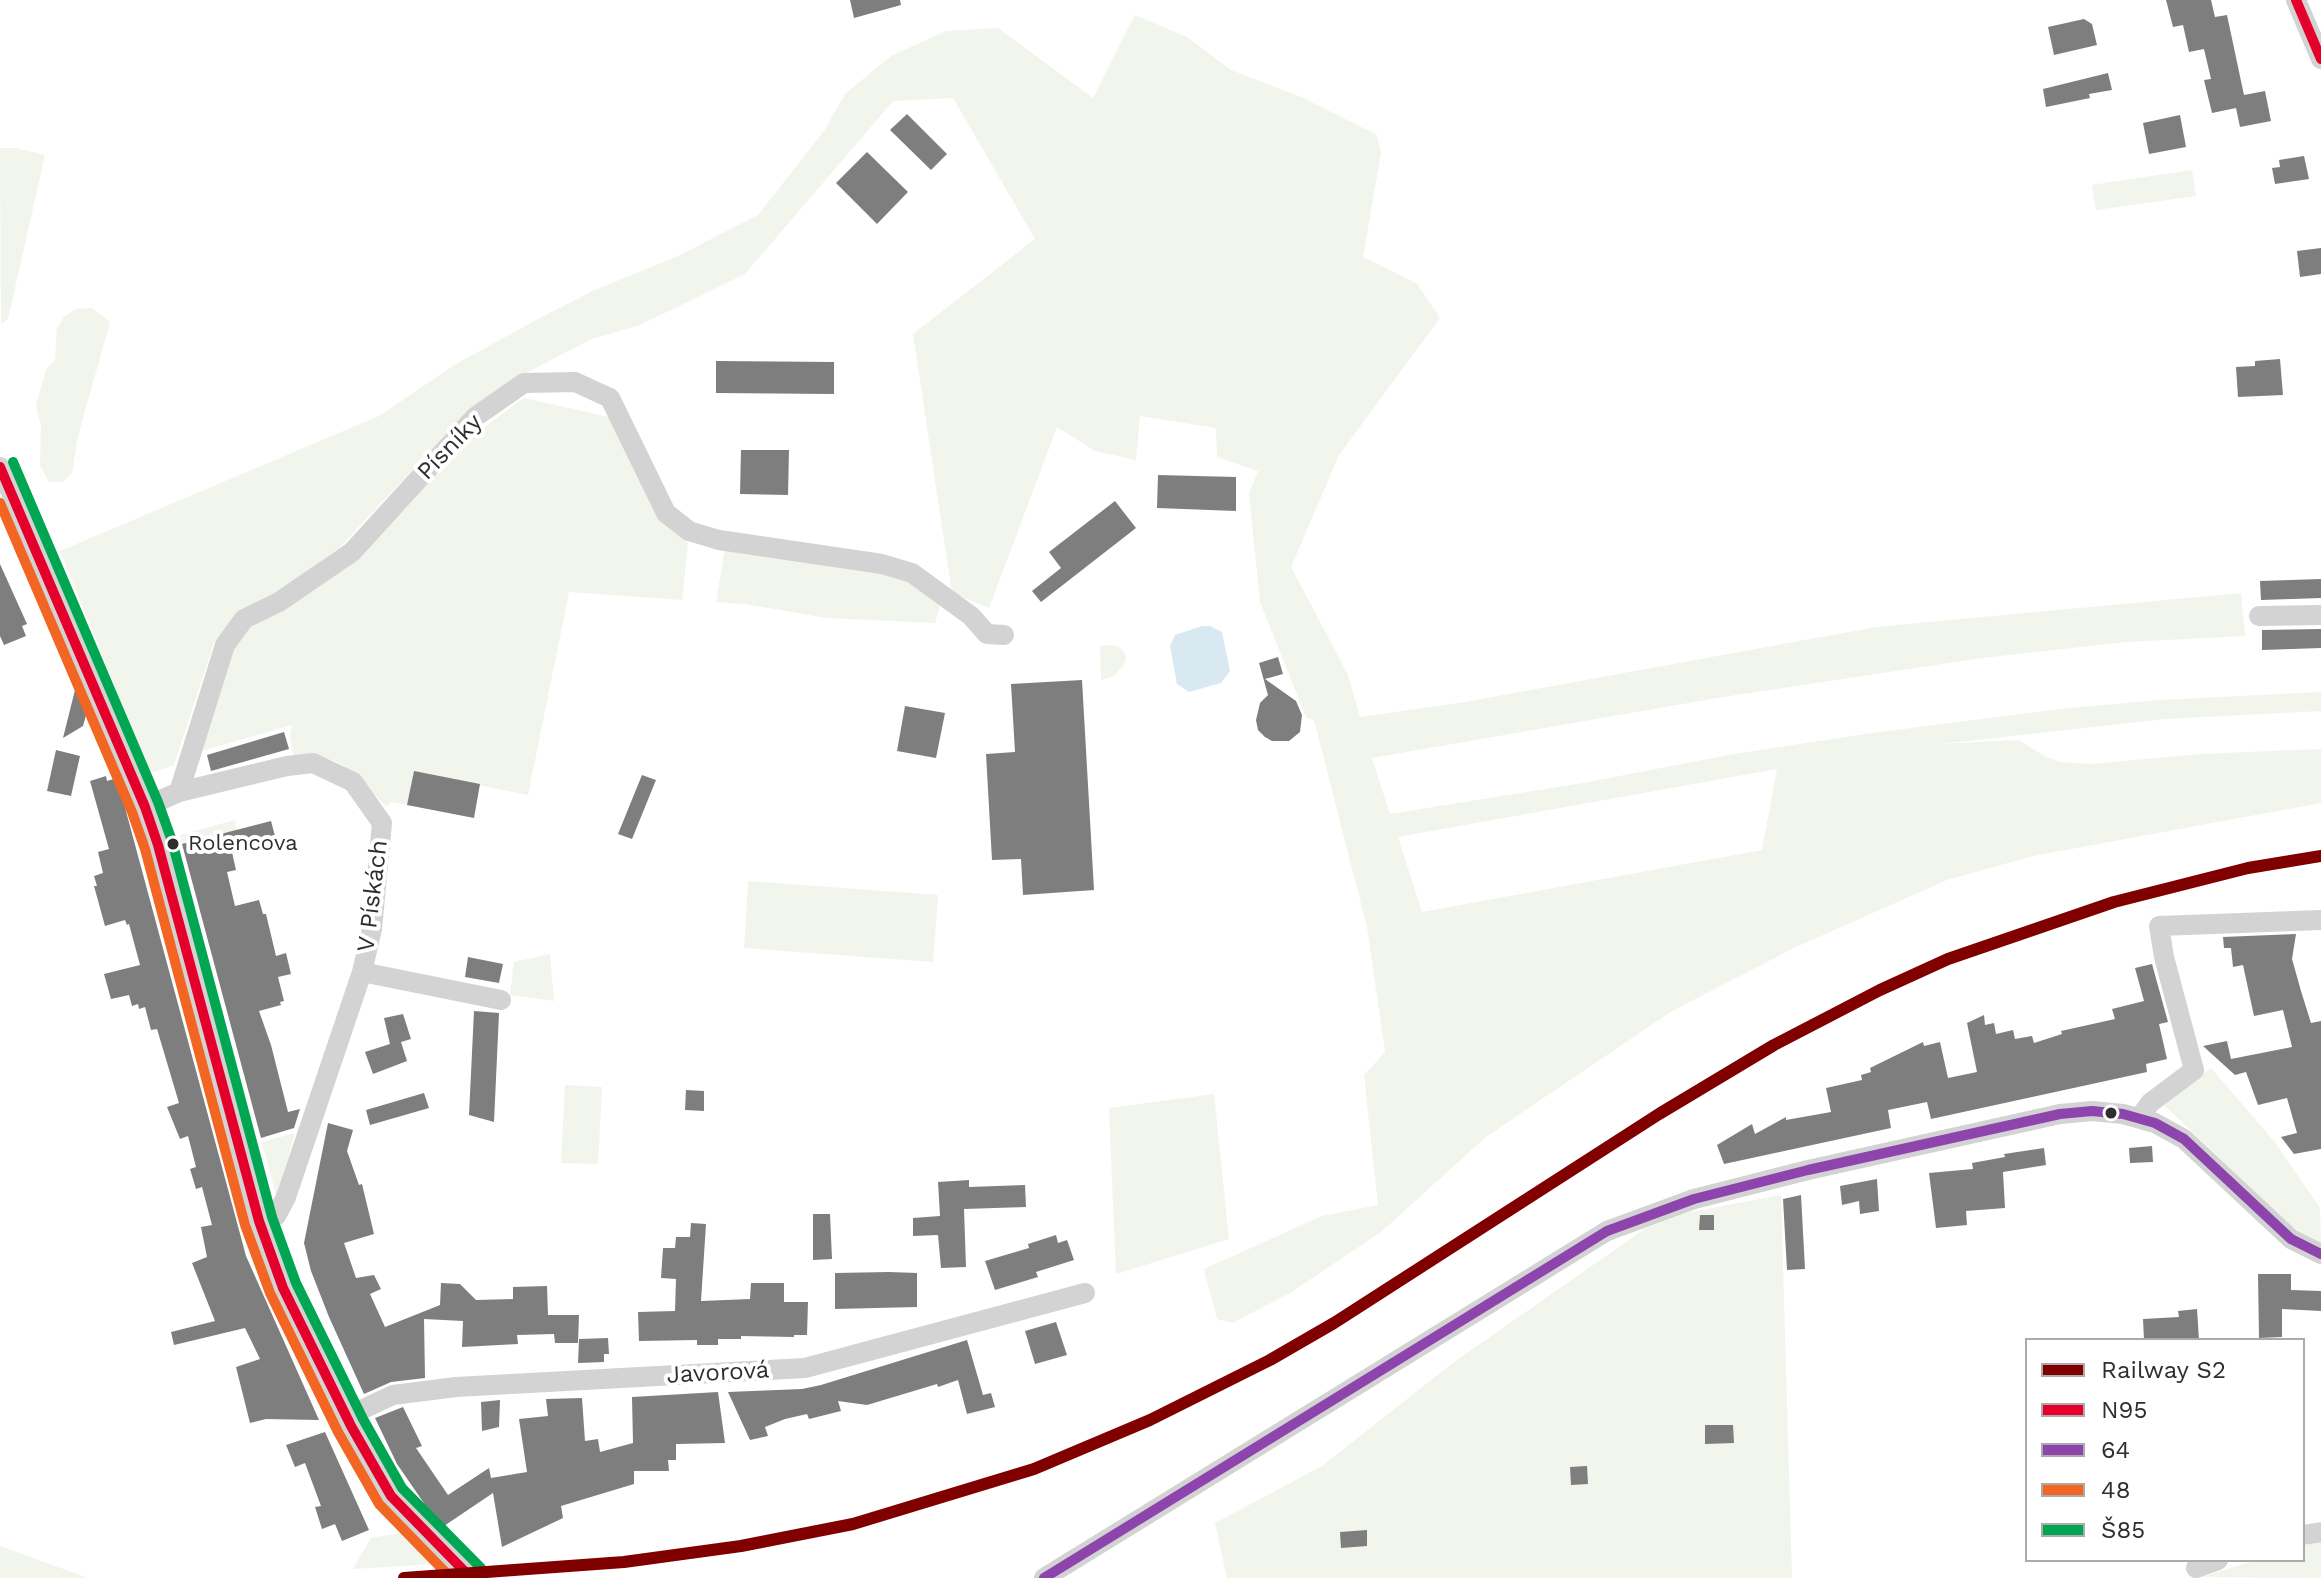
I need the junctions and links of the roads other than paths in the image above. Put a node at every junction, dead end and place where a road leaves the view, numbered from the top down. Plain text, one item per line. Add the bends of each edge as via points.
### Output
1 (2296, 0) edge
2 (2321, 59) edge
3 (0, 467) edge
4 (2321, 615) edge
5 (2259, 616) dead end
6 (1004, 635) dead end
7 (179, 792) junction
8 (145, 807) junction
9 (2321, 920) edge
10 (362, 972) junction
11 (501, 1000) dead end
12 (2140, 1117) junction
13 (259, 1221) junction
14 (2321, 1254) edge
15 (1085, 1293) dead end
16 (346, 1417) junction
17 (2212, 1562) edge
18 (2196, 1568) dead end
19 (471, 1578) edge
20 (1044, 1578) edge

1 - 2 street
3 - 8 street
4 - 5 street
6 - 7 street, Písníky via 987,634 912,573 689,531 666,513 610,398 575,382 524,383 475,417 352,552 279,602 244,619 225,645
7 - 8 street
7 - 10 street, V Pískách via 313,763 353,782 382,823 372,929
8 - 13 street
9 - 12 street via 2159,926 2194,1070
10 - 11 street
10 - 13 street, V Pískách via 286,1197 276,1216
12 - 14 street via 2198,1149 2291,1239
12 - 20 street via 2106,1111 2060,1114 1694,1199 1607,1231
13 - 16 street via 283,1288
15 - 16 street, Javorová via 805,1368 456,1387 393,1395
16 - 19 street via 391,1496
17 - 18 street

